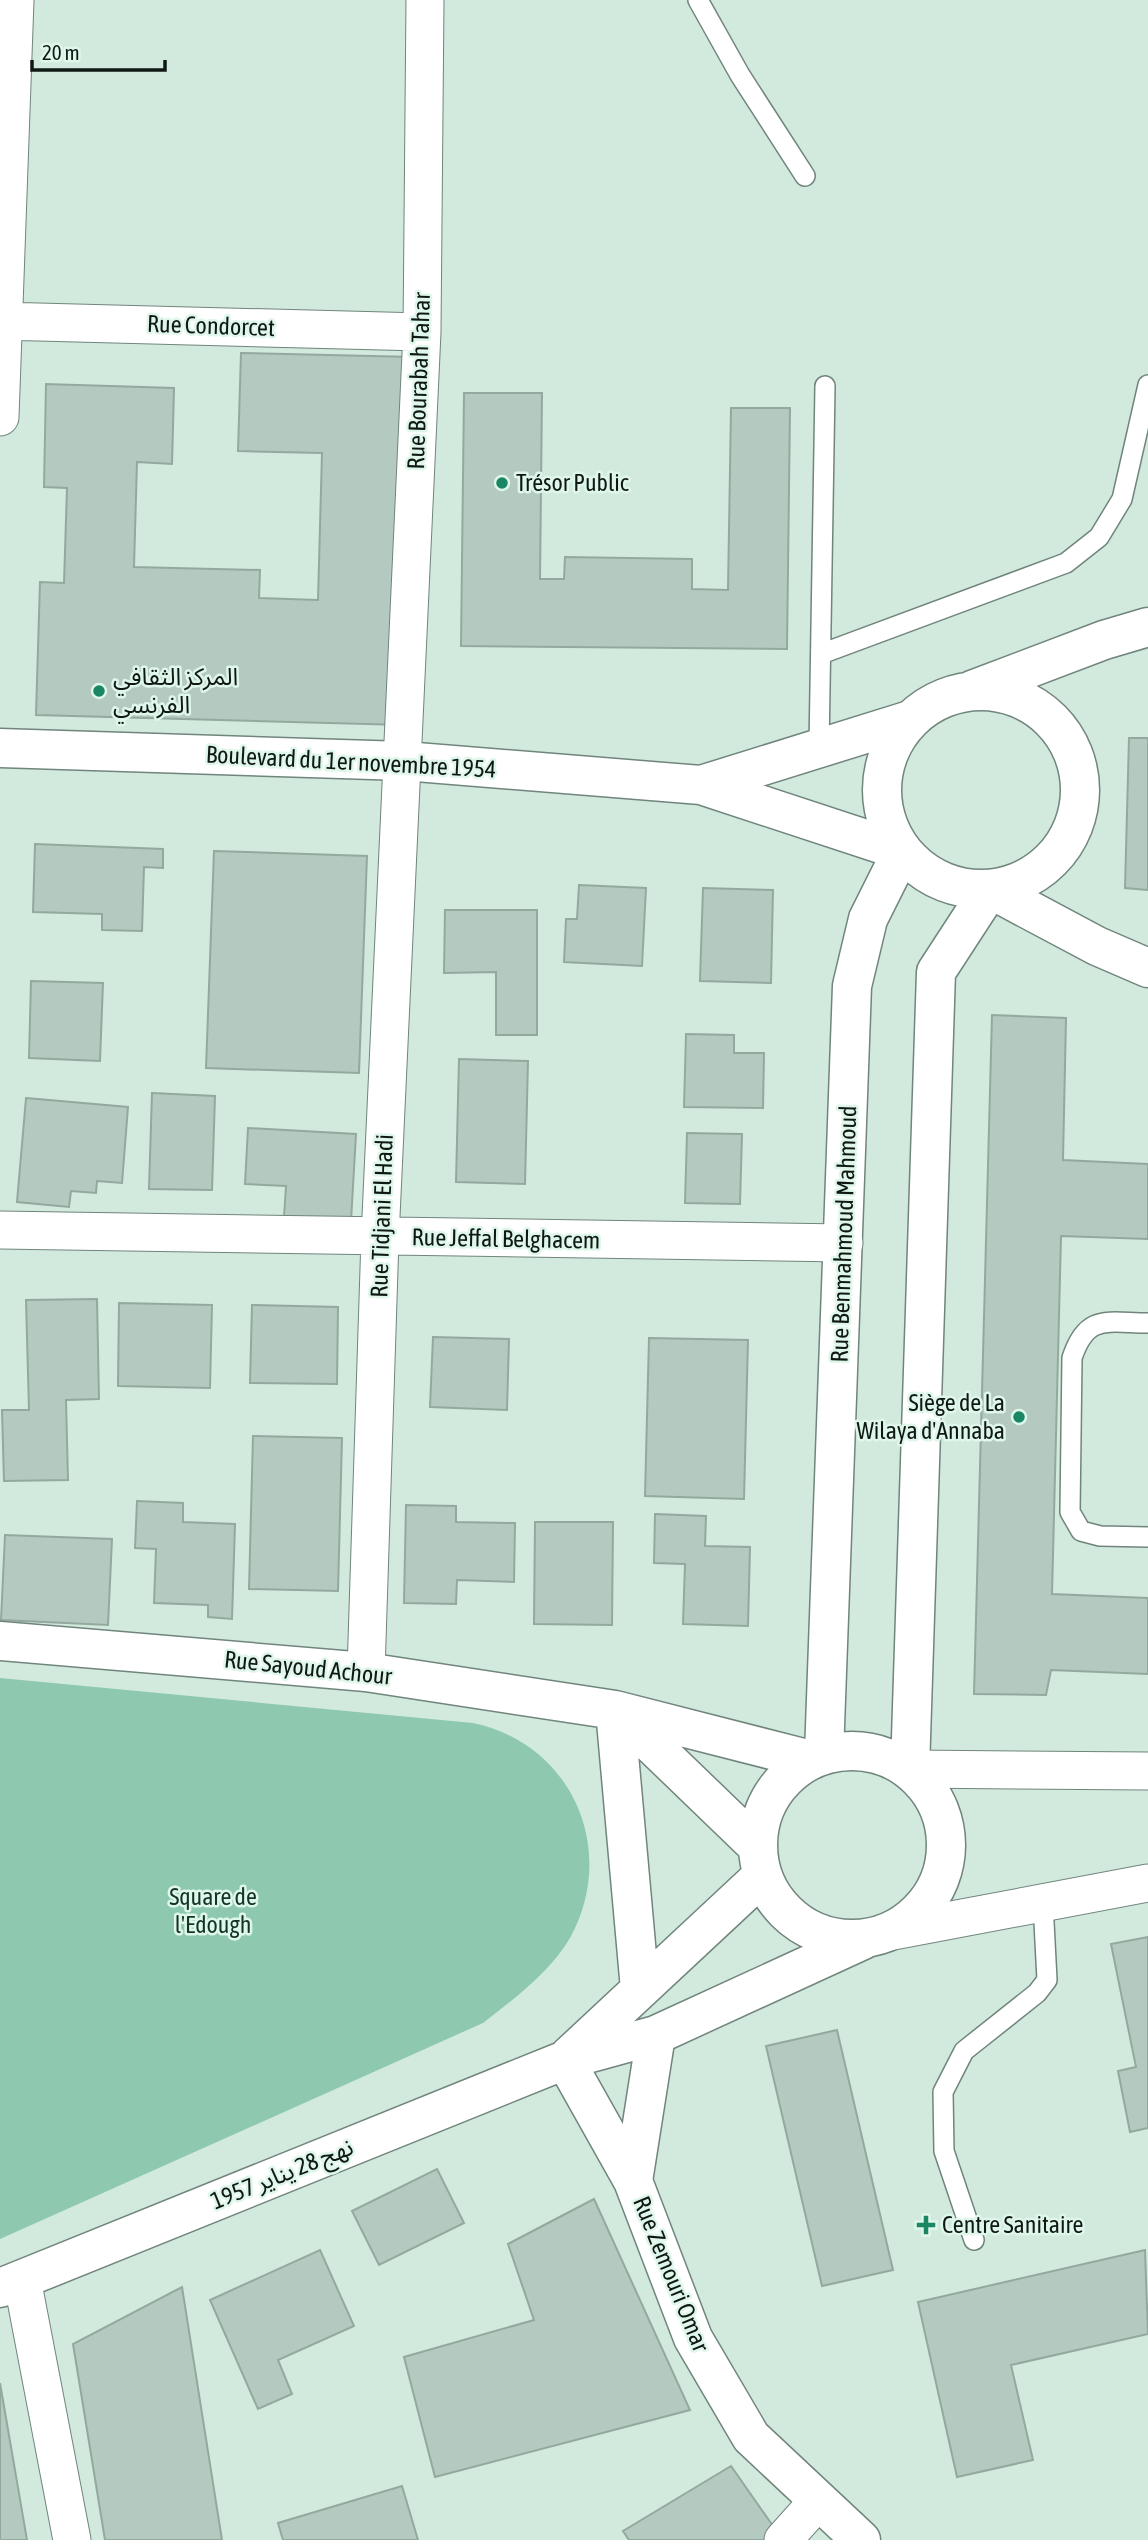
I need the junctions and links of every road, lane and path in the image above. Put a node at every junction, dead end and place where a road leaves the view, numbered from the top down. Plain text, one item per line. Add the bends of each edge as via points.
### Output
1 (15, 0) edge
2 (425, 0) edge
3 (698, 0) edge
4 (805, 176) dead end
5 (2, 321) edge
6 (422, 332) junction
7 (1148, 385) edge
8 (825, 386) dead end
9 (0, 416) edge
10 (1148, 627) edge
11 (821, 654) junction
12 (971, 691) junction
13 (910, 720) junction
14 (0, 748) edge
15 (819, 748) junction
16 (404, 761) junction
17 (701, 785) junction
18 (902, 851) junction
19 (990, 889) junction
20 (1148, 968) edge
21 (0, 1230) edge
22 (380, 1238) junction
23 (844, 1243) junction
24 (1148, 1322) edge
25 (1148, 1537) edge
26 (0, 1641) edge
27 (366, 1672) junction
28 (615, 1710) junction
29 (817, 1757) junction
30 (910, 1769) junction
31 (1148, 1771) edge
32 (759, 1861) junction
33 (1148, 1883) edge
34 (1043, 1903) junction
35 (878, 1935) junction
36 (640, 1989) junction
37 (656, 2035) junction
38 (565, 2060) junction
39 (632, 2181) junction
40 (974, 2239) dead end
41 (11, 2283) edge
42 (818, 2501) junction
43 (72, 2540) edge
44 (783, 2540) edge
45 (861, 2540) edge

1 - 5 street
2 - 6 street, Rue Bourabah Tahar
3 - 4 lane
5 - 6 street, Rue Condorcet
5 - 9 street
6 - 16 street, Rue Bourabah Tahar
7 - 11 lane via 1122,499 1099,537 1066,563
8 - 11 lane
10 - 12 main road
11 - 15 lane
12 - 13 main road via 938,700
12 - 19 main road via 1002,692 1031,704 1055,724 1072,750 1079,780 1078,812 1067,841 1046,865 1020,882
13 - 15 main road
13 - 18 main road via 884,769 882,798 888,825
14 - 16 main road, Boulevard du 1er novembre 1954
15 - 17 main road
16 - 17 main road, Boulevard du 1er novembre 1954
16 - 22 street, Rue Tidjani El Hadi
17 - 18 main road
18 - 19 main road via 936,878 957,887
18 - 23 main road, Rue Benmahmoud Mahmoud via 868,919 852,986
19 - 20 main road
19 - 30 main road via 936,972
21 - 22 street, Rue Jeffal Belghacem
22 - 23 street, Rue Jeffal Belghacem
22 - 27 street, Rue Tidjani El Hadi
23 - 29 main road, Rue Benmahmoud Mahmoud
24 - 25 lane via 1099,1323 1080,1335 1072,1359 1070,1512 1081,1531
26 - 27 main road, Rue Sayoud Achour
27 - 28 main road, Rue Sayoud Achour
28 - 29 main road, Rue Sayoud Achour
28 - 32 main road
28 - 36 main road
29 - 30 main road via 853,1749 883,1755
29 - 32 main road via 796,1767 775,1788 761,1816
30 - 31 street
30 - 35 main road via 931,1792 943,1822 946,1854 938,1885 920,1911
32 - 35 main road via 777,1904 800,1926 830,1938
32 - 36 main road
33 - 34 street
34 - 35 street
34 - 40 lane via 1047,1980 964,2051 943,2092 944,2151
35 - 37 main road
36 - 38 main road
37 - 38 main road
37 - 39 main road, Rue Zemouri Omar
38 - 39 main road
38 - 41 main road, نهج 28 يناير 1957
39 - 42 main road, Rue Zemouri Omar via 693,2338 751,2437
41 - 43 street
42 - 44 street
42 - 45 main road, Rue Zemouri Omar

